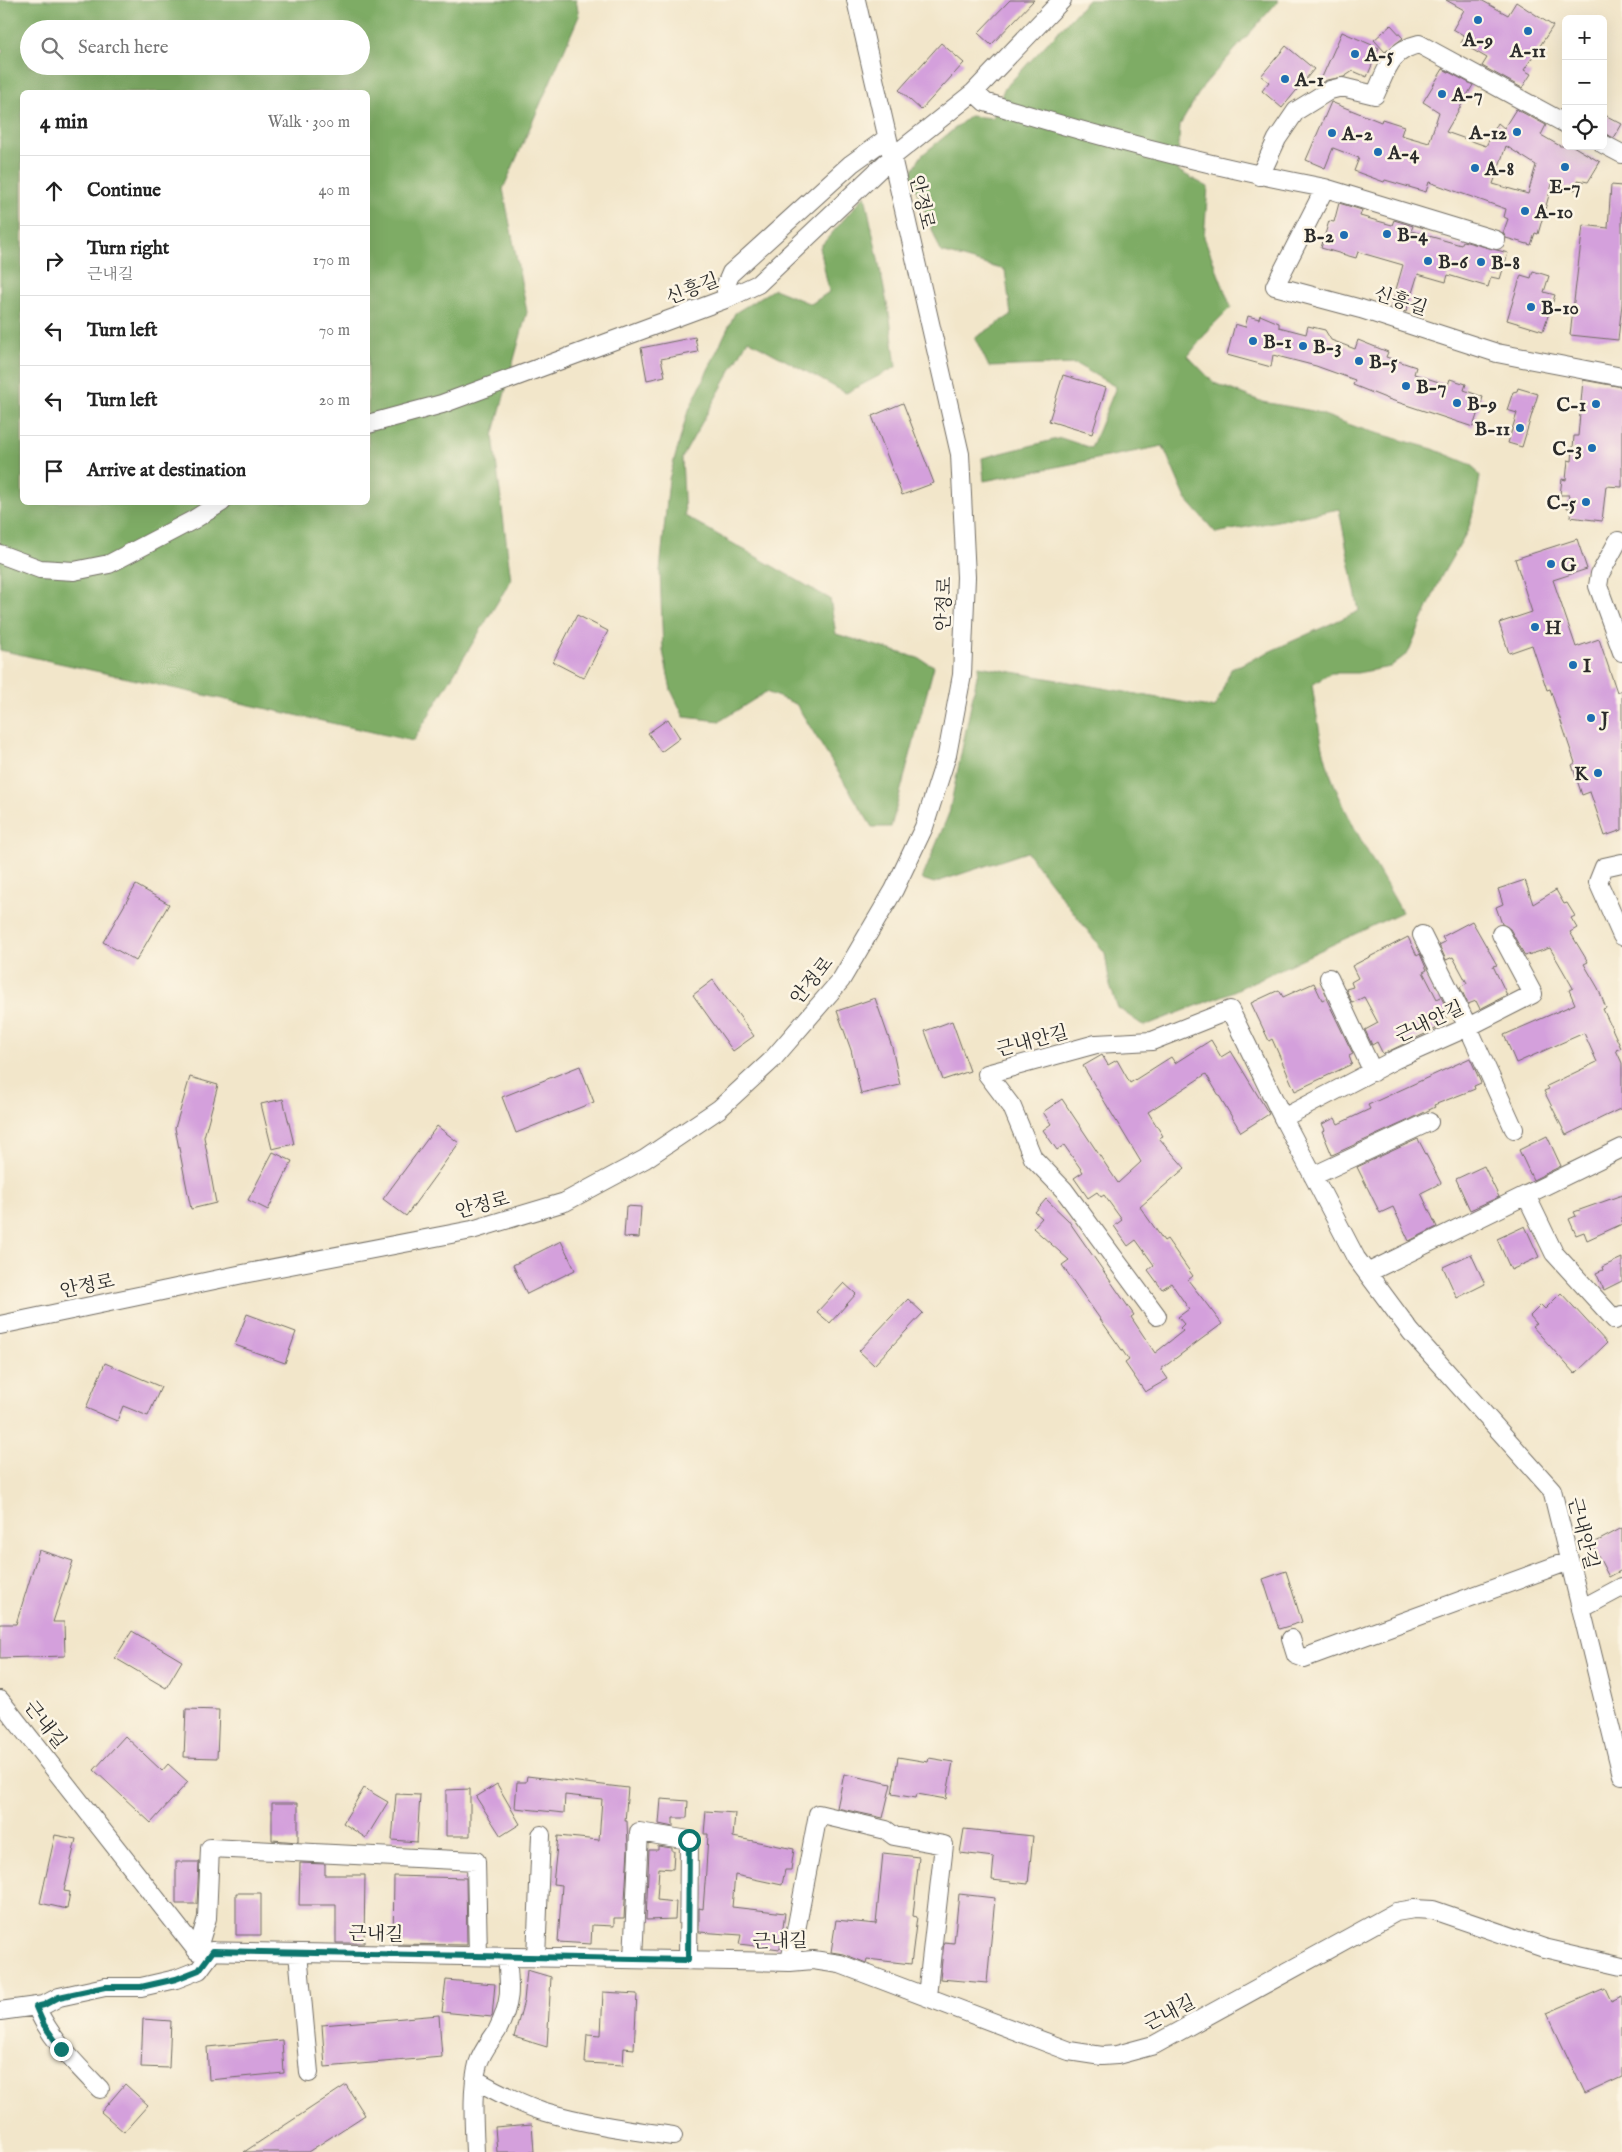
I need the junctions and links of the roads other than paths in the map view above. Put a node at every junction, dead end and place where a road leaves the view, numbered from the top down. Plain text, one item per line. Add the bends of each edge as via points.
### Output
1 (856, 0) edge
2 (1062, 0) edge
3 (974, 92) junction
4 (1562, 122) edge
5 (887, 138) junction
6 (1607, 146) edge
7 (1622, 154) edge
8 (891, 158) junction
9 (1260, 176) junction
10 (1324, 188) junction
11 (1496, 240) dead end
12 (728, 298) junction
13 (1622, 377) edge
14 (370, 423) edge
15 (217, 505) edge
16 (1620, 536) edge
17 (0, 554) edge
18 (1622, 652) edge
19 (1622, 863) edge
20 (1501, 934) dead end
21 (1422, 935) dead end
22 (1622, 936) edge
23 (1329, 978) dead end
24 (1468, 1027) junction
25 (1373, 1072) junction
26 (1283, 1118) junction
27 (1429, 1122) dead end
28 (1514, 1129) dead end
29 (1622, 1148) edge
30 (1313, 1176) junction
31 (1526, 1195) junction
32 (1367, 1273) junction
33 (1157, 1316) dead end
34 (1622, 1316) edge
35 (0, 1325) edge
36 (1569, 1561) junction
37 (1622, 1587) edge
38 (1581, 1609) junction
39 (1291, 1639) dead end
40 (0, 1700) edge
41 (1621, 1768) edge
42 (541, 1835) dead end
43 (205, 1951) junction
44 (298, 1953) junction
45 (478, 1956) junction
46 (507, 1957) junction
47 (536, 1958) junction
48 (633, 1959) junction
49 (688, 1960) junction
50 (790, 1962) junction
51 (1622, 1966) edge
52 (927, 1996) junction
53 (36, 2007) junction
54 (0, 2011) edge
55 (309, 2073) dead end
56 (476, 2080) junction
57 (100, 2089) dead end
58 (674, 2136) dead end
59 (475, 2152) edge

1 - 5 street, 안정로
2 - 3 street, 신흥길
3 - 8 street, 신흥길
3 - 9 street via 984,102 1068,128
4 - 9 street via 1419,44 1405,47 1392,58 1375,95 1342,88 1330,90 1296,111 1277,139
5 - 8 street, 안정로
5 - 12 street via 851,164 731,273 724,287
6 - 7 street
8 - 12 street, 신흥길 via 758,284
8 - 35 street, 안정로 via 960,454 966,577 962,675 947,755 924,827 894,890 842,980 771,1061 720,1109 645,1158 565,1202 472,1230
9 - 10 street
10 - 11 street
10 - 13 street, 신흥길 via 1275,286 1497,353
12 - 14 street, 신흥길 via 442,404
15 - 17 street via 109,564 74,570 40,570
16 - 18 street via 1600,574 1598,586
19 - 22 street via 1604,867 1598,882
20 - 24 street, 근내안길 via 1533,994
21 - 24 street
23 - 25 street
24 - 25 street, 근내안길
24 - 28 street
25 - 26 street, 근내안길
26 - 30 street, 근내안길
26 - 33 street, 근내안길 via 1230,1010 1152,1041 1096,1044 987,1074 1012,1107 1033,1158 1064,1190
27 - 30 street
29 - 31 street
30 - 32 street, 근내안길
31 - 32 street
31 - 34 street via 1554,1253 1614,1320
32 - 36 street, 근내안길 via 1411,1332 1552,1490
36 - 38 street, 근내안길
36 - 39 street via 1304,1658 1296,1655
37 - 38 street
38 - 41 street, 근내안길
40 - 43 street, 근내길
42 - 47 street
43 - 44 street, 근내길
43 - 45 street via 210,1848 476,1861
43 - 53 street via 199,1970 176,1979 141,1987 96,1989 59,1997
44 - 45 street, 근내길
44 - 55 street
45 - 46 street, 근내길
46 - 47 street, 근내길
46 - 56 street via 510,2000 496,2033 483,2052
47 - 48 street, 근내길
48 - 49 street, 근내길
48 - 49 street via 639,1832 689,1840
49 - 50 street, 근내길
50 - 52 street, 근내길 via 813,1960 840,1964
50 - 52 street via 818,1814 886,1830 894,1836 944,1845
51 - 52 street, 근내길 via 1544,1948 1433,1910 1396,1912 1154,2046 1102,2056 1069,2051
53 - 54 street
53 - 57 street via 61,2049
56 - 58 street via 541,2110 588,2123
56 - 59 street

